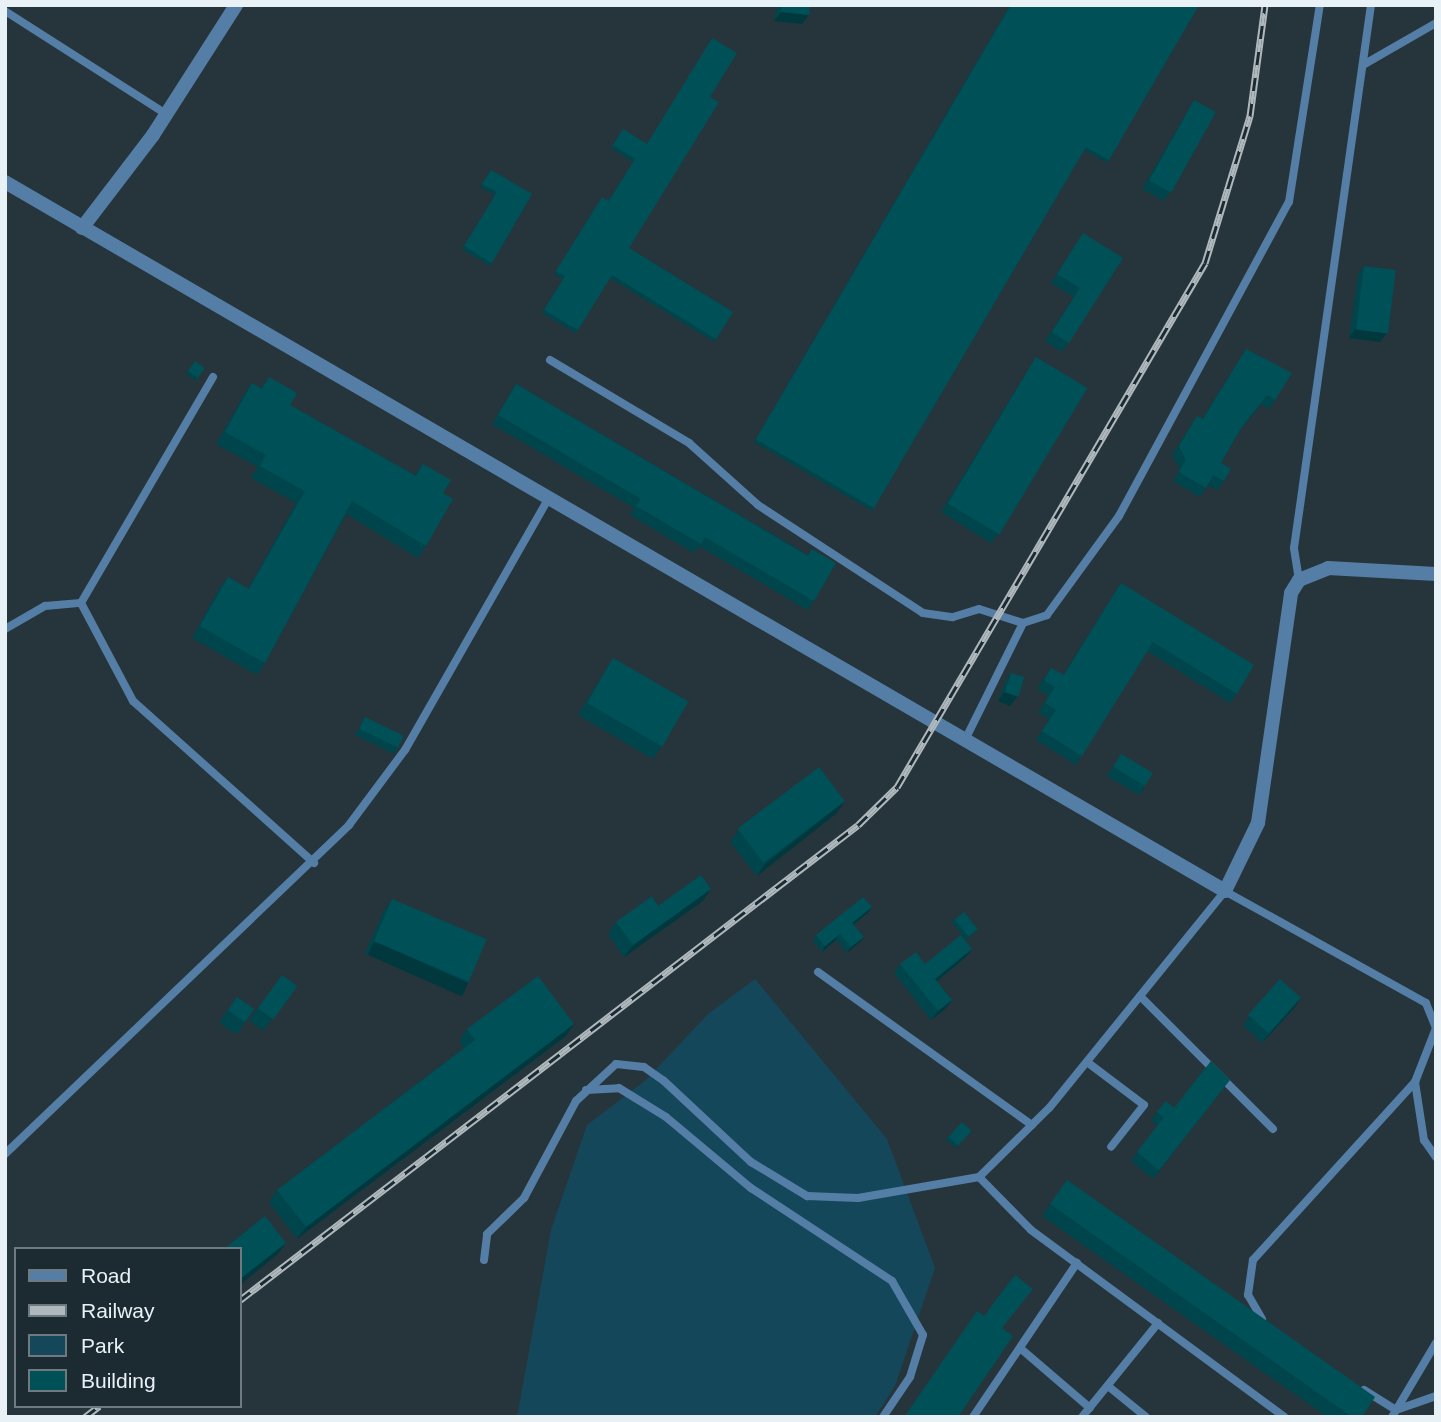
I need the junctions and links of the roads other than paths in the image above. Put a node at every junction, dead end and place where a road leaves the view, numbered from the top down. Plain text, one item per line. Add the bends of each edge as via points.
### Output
1 (236, 5) edge
2 (1320, 5) edge
3 (1371, 5) edge
4 (5, 11) edge
5 (1436, 23) edge
6 (1363, 65) junction
7 (166, 114) junction
8 (5, 182) edge
9 (82, 228) junction
10 (550, 360) dead end
11 (213, 377) dead end
12 (550, 496) junction
13 (1436, 574) edge
14 (1299, 580) junction
15 (81, 603) junction
16 (1023, 623) junction
17 (5, 629) edge
18 (964, 742) junction
19 (314, 863) junction
20 (1224, 891) junction
21 (818, 972) dead end
22 (1140, 996) junction
23 (1087, 1062) junction
24 (1415, 1082) junction
25 (586, 1090) junction
26 (1032, 1125) junction
27 (1273, 1129) dead end
28 (1111, 1147) dead end
29 (5, 1154) edge
30 (1436, 1157) edge
31 (979, 1177) junction
32 (484, 1260) dead end
33 (1077, 1263) junction
34 (1158, 1323) junction
35 (1274, 1330) edge
36 (1436, 1343) edge
37 (1020, 1348) junction
38 (1349, 1381) edge
39 (1108, 1386) junction
40 (1436, 1396) edge
41 (1090, 1408) junction
42 (1394, 1413) edge
43 (883, 1417) edge
44 (973, 1417) edge
45 (1083, 1417) edge
46 (1146, 1417) edge
47 (1285, 1417) edge

1 - 7 street
2 - 16 lane via 1289,202 1119,516 1070,590 1047,615
3 - 6 lane
4 - 7 lane
5 - 6 lane
6 - 14 lane via 1294,548
7 - 9 street
8 - 9 street
9 - 12 street
10 - 16 lane via 689,443 758,505 923,613 953,617 979,610
11 - 15 lane
12 - 18 street
12 - 19 lane via 405,750
13 - 14 street via 1328,568
14 - 20 street via 1291,593 1258,823
15 - 17 lane via 45,606
15 - 19 lane via 133,701
16 - 18 lane
18 - 20 street
19 - 29 lane
20 - 22 lane
20 - 24 lane via 1426,1003 1436,1028
21 - 26 lane
22 - 23 lane
22 - 27 lane
23 - 26 lane
23 - 28 lane via 1144,1105
24 - 30 lane via 1424,1140
24 - 35 lane via 1253,1260 1248,1294 1257,1315
25 - 31 lane via 616,1063 644,1067 751,1162 807,1196 858,1198
25 - 32 lane via 524,1198 487,1234
25 - 43 lane via 619,1088 666,1117 751,1188 892,1281 923,1335 910,1377
26 - 31 lane
31 - 33 lane via 1031,1230
33 - 34 lane
33 - 37 lane
34 - 39 lane
34 - 47 lane
36 - 42 lane
37 - 41 lane
37 - 44 lane
38 - 42 lane
39 - 41 lane
39 - 46 lane
40 - 42 lane
41 - 45 lane

